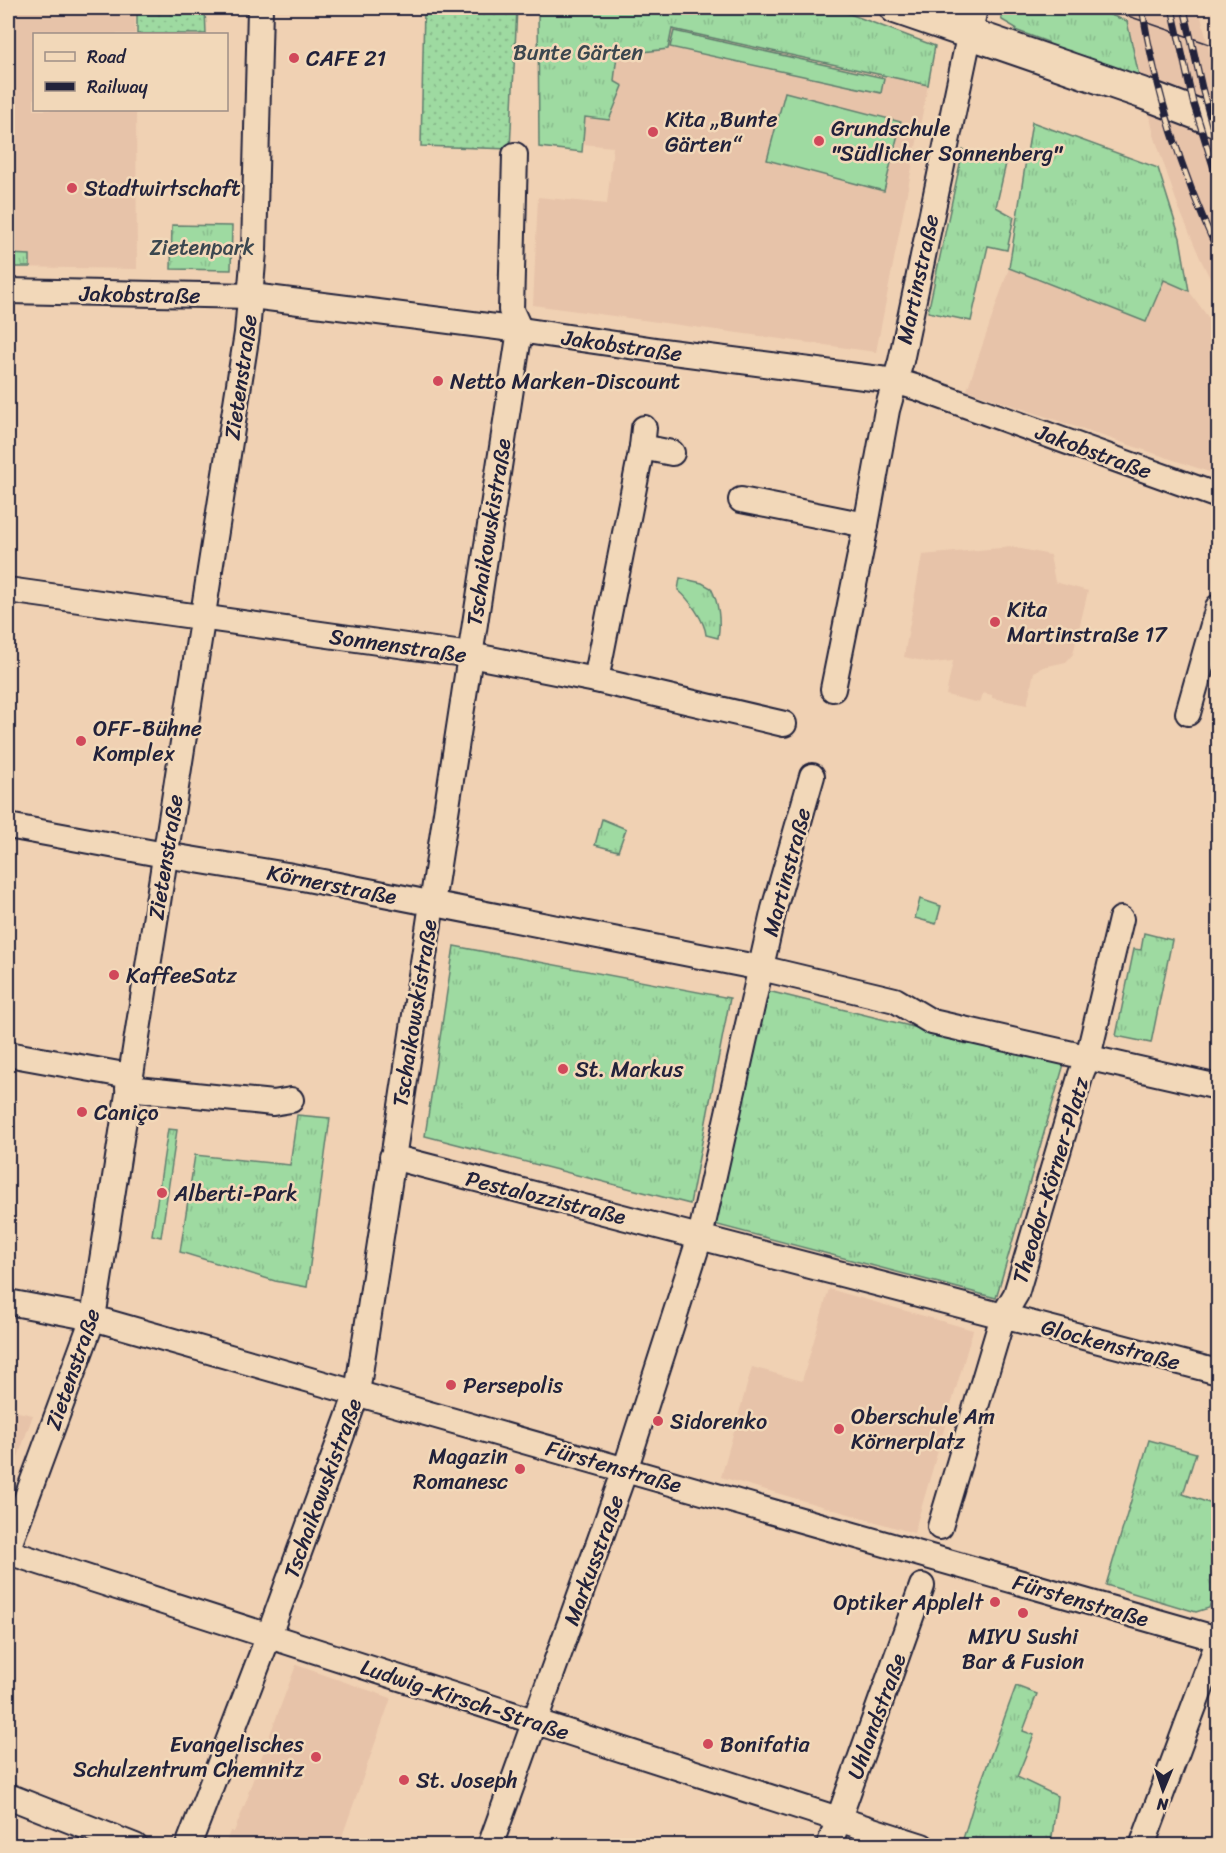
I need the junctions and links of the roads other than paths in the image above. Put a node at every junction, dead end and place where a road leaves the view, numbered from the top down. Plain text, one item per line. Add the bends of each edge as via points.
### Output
1 (260, 8) edge
2 (895, 8) edge
3 (973, 20) edge
4 (1218, 122) edge
5 (515, 155) dead end
6 (8, 291) edge
7 (252, 296) junction
8 (520, 330) junction
9 (895, 381) junction
10 (672, 453) dead end
11 (1218, 496) edge
12 (741, 500) dead end
13 (866, 525) junction
14 (8, 590) edge
15 (1218, 607) edge
16 (203, 619) junction
17 (470, 655) junction
18 (596, 680) junction
19 (833, 689) dead end
20 (1188, 713) dead end
21 (784, 724) dead end
22 (812, 776) dead end
23 (8, 826) edge
24 (165, 855) junction
25 (432, 903) junction
26 (1121, 919) dead end
27 (760, 968) junction
28 (8, 1054) edge
29 (1088, 1057) junction
30 (129, 1082) junction
31 (1218, 1087) edge
32 (291, 1100) dead end
33 (392, 1157) junction
34 (700, 1237) junction
35 (8, 1302) edge
36 (1003, 1316) junction
37 (93, 1318) junction
38 (1218, 1372) edge
39 (357, 1393) junction
40 (625, 1470) junction
41 (940, 1527) dead end
42 (8, 1550) edge
43 (922, 1586) dead end
44 (269, 1635) junction
45 (1218, 1640) edge
46 (536, 1722) junction
47 (8, 1796) edge
48 (839, 1818) junction
49 (135, 1845) edge
50 (188, 1845) edge
51 (490, 1845) edge
52 (829, 1845) edge
53 (922, 1845) edge
54 (1142, 1845) edge

1 - 7 street, Zietenstraße
2 - 3 main road
3 - 4 main road
3 - 9 street, Martinstraße
5 - 8 street, Tschaikowskistraße via 511,310
6 - 7 street, Jakobstraße
7 - 8 street, Jakobstraße
7 - 16 street, Zietenstraße
8 - 9 street, Jakobstraße
8 - 17 street, Tschaikowskistraße
9 - 11 street, Jakobstraße
9 - 13 street, Martinstraße
10 - 18 street via 643,437
12 - 13 street
13 - 19 street, Martinstraße
14 - 16 street, Sonnenstraße
15 - 20 street
16 - 17 street, Sonnenstraße
16 - 24 street, Zietenstraße
17 - 18 street, Sonnenstraße
17 - 25 street, Tschaikowskistraße
18 - 21 street, Sonnenstraße
22 - 27 street, Martinstraße
23 - 24 street, Körnerstraße
24 - 25 street, Körnerstraße
24 - 30 street, Zietenstraße
25 - 27 street, Körnerstraße
25 - 33 street, Tschaikowskistraße
26 - 29 street
27 - 29 street, Theodor-Körner-Platz via 895,1000 932,1022
27 - 34 street
28 - 30 street
29 - 31 street
29 - 36 street, Theodor-Körner-Platz via 1016,1294
30 - 32 street via 273,1103
30 - 37 street, Zietenstraße
33 - 34 street, Pestalozzistraße
33 - 39 street, Tschaikowskistraße
34 - 36 street
34 - 40 street, Markusstraße
35 - 37 street, Fürstenstraße
36 - 38 street, Glockenstraße
36 - 41 street
37 - 39 street, Fürstenstraße
37 - 42 street, Zietenstraße
39 - 40 street, Fürstenstraße
39 - 44 street, Tschaikowskistraße
40 - 45 street, Fürstenstraße
40 - 46 street, Markusstraße
42 - 44 street, Ludwig-Kirsch-Straße
43 - 48 street, Uhlandstraße
44 - 46 street, Ludwig-Kirsch-Straße
44 - 50 street, Tschaikowskistraße
45 - 54 street
46 - 48 street, Ludwig-Kirsch-Straße
46 - 51 street, Markusstraße
47 - 49 street
48 - 52 street, Uhlandstraße
48 - 53 street, Ludwig-Kirsch-Straße

